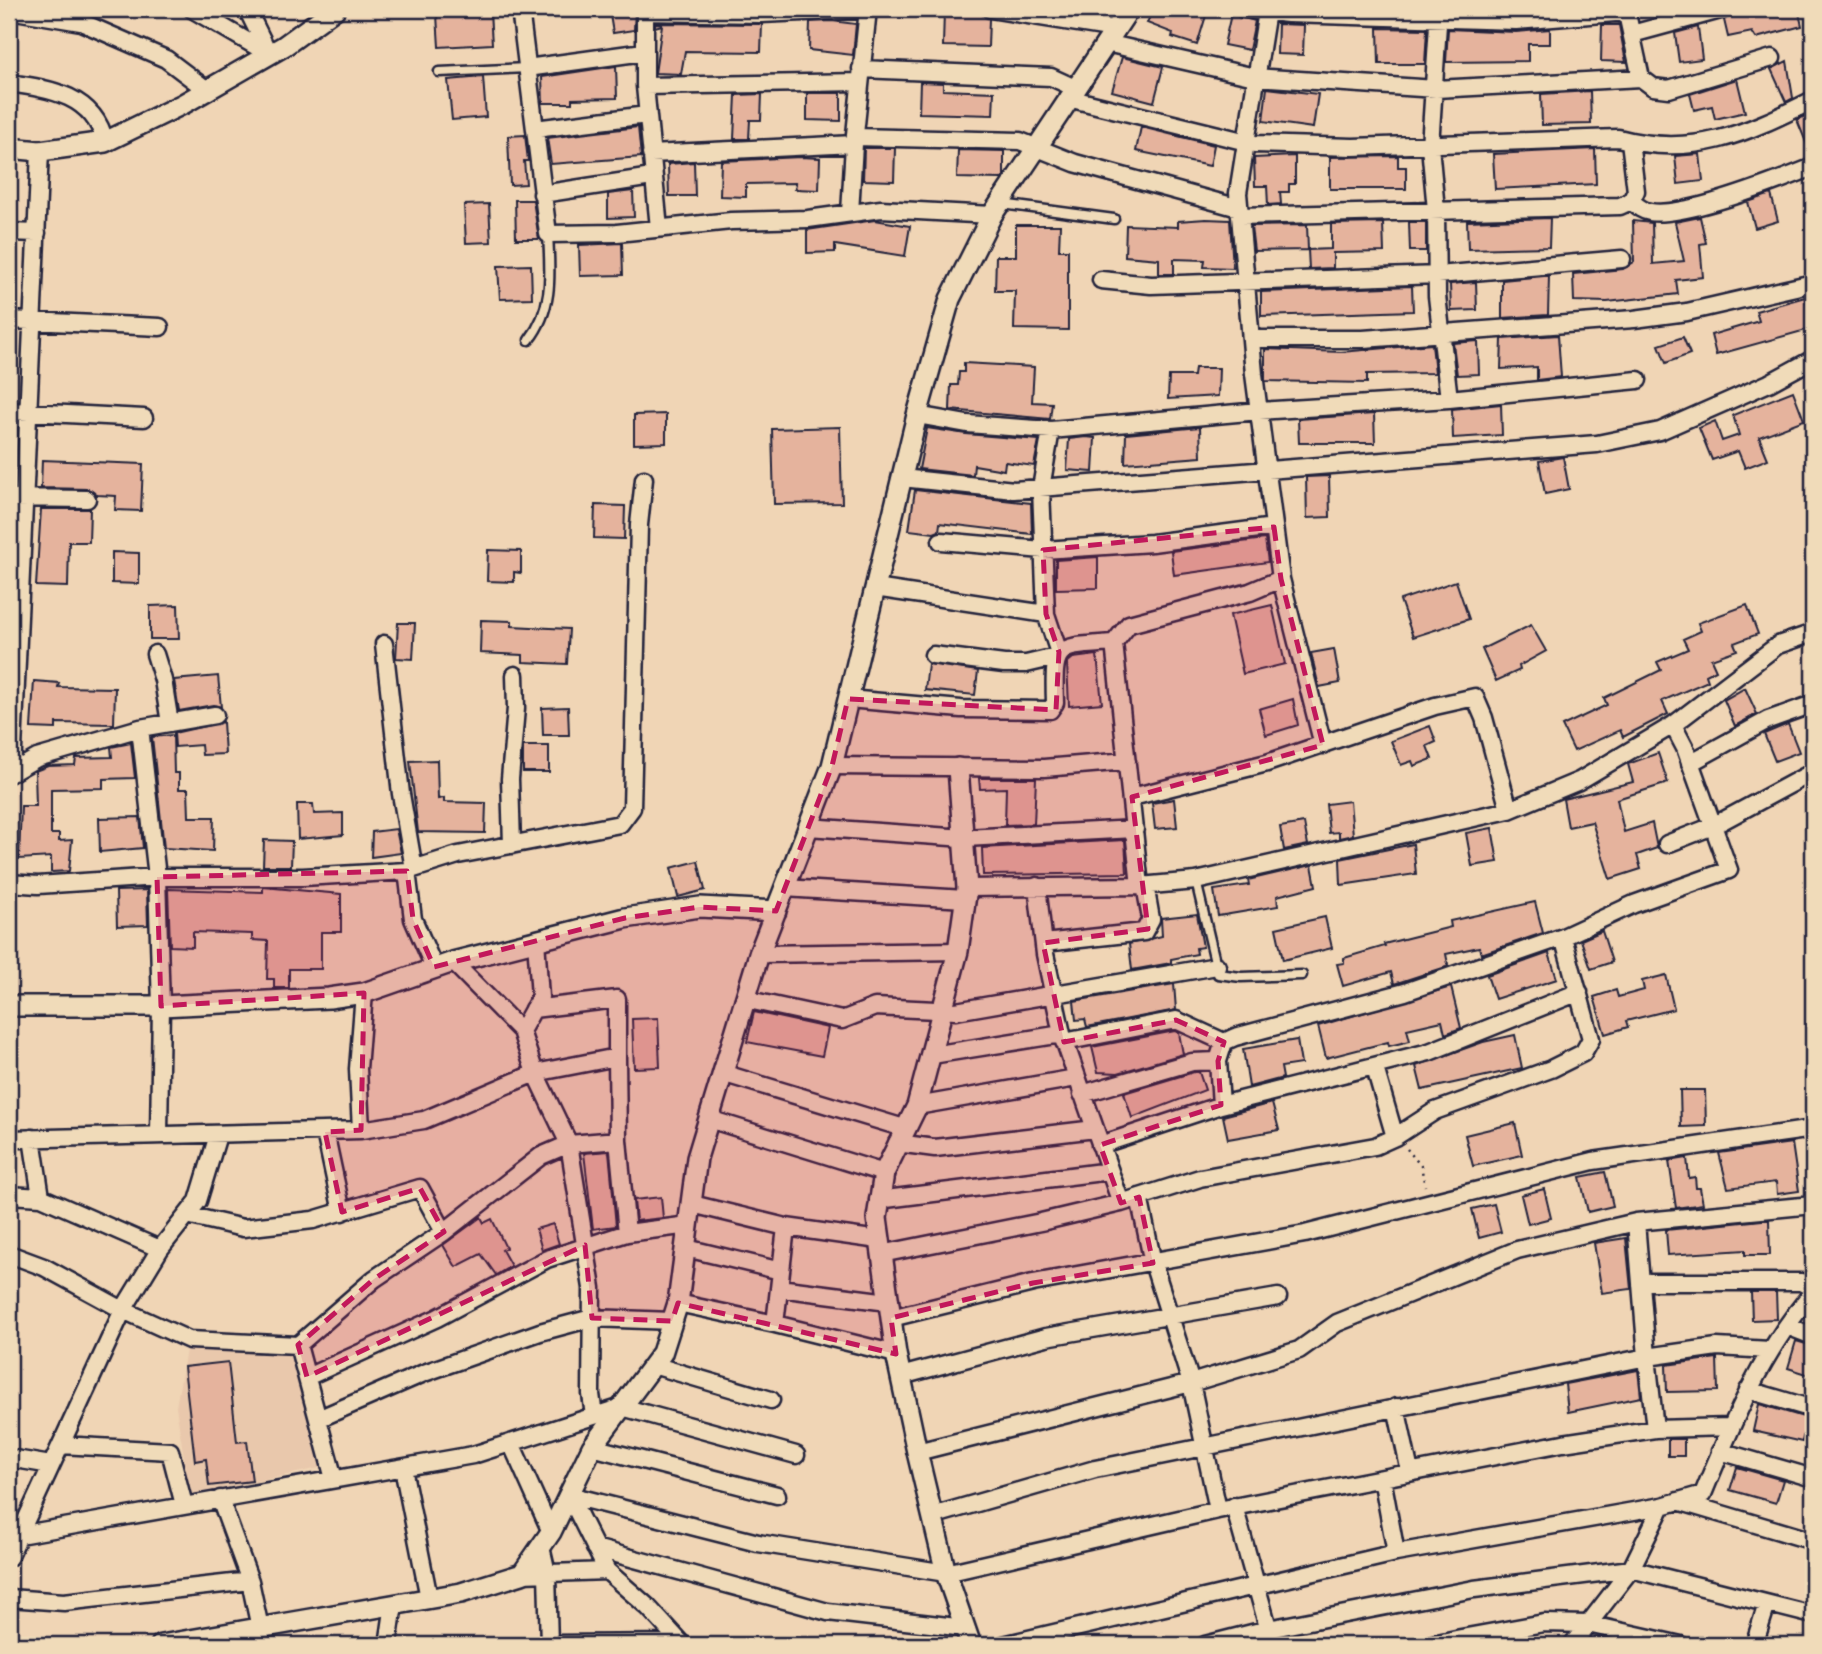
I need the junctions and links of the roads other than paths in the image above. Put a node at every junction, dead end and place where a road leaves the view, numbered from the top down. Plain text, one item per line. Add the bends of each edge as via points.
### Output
1 (192, 9) edge
2 (247, 9) edge
3 (335, 9) edge
4 (520, 9) edge
5 (868, 9) edge
6 (990, 9) edge
7 (1129, 9) edge
8 (1243, 9) edge
9 (1724, 9) edge
10 (9, 10) edge
11 (645, 10) edge
12 (1626, 10) edge
13 (1267, 11) junction
14 (1438, 14) edge
15 (1632, 34) junction
16 (1110, 36) junction
17 (644, 52) junction
18 (269, 54) junction
19 (1772, 58) dead end
20 (527, 68) junction
21 (439, 72) dead end
22 (860, 76) junction
23 (1255, 77) junction
24 (1641, 78) junction
25 (9, 83) edge
26 (645, 86) junction
27 (1436, 89) junction
28 (207, 90) junction
29 (1072, 93) junction
30 (1811, 101) dead end
31 (647, 115) junction
32 (535, 129) junction
33 (854, 140) junction
34 (1630, 141) junction
35 (105, 142) junction
36 (1244, 142) junction
37 (1430, 145) junction
38 (9, 148) edge
39 (1035, 148) junction
40 (40, 151) junction
41 (651, 154) junction
42 (1813, 167) edge
43 (652, 177) junction
44 (542, 194) junction
45 (1631, 201) junction
46 (995, 209) junction
47 (1436, 210) junction
48 (1240, 212) junction
49 (850, 213) junction
50 (1114, 219) dead end
51 (659, 228) junction
52 (9, 232) edge
53 (37, 233) junction
54 (548, 234) junction
55 (1622, 259) dead end
56 (1438, 275) junction
57 (1101, 280) dead end
58 (1246, 280) junction
59 (1813, 283) edge
60 (9, 320) edge
61 (33, 321) junction
62 (160, 327) dead end
63 (1442, 334) junction
64 (1251, 339) junction
65 (529, 340) dead end
66 (1813, 359) edge
67 (1638, 380) dead end
68 (1449, 399) junction
69 (9, 411) edge
70 (1259, 411) junction
71 (28, 412) junction
72 (917, 415) junction
73 (144, 418) dead end
74 (1051, 430) junction
75 (1267, 472) junction
76 (902, 478) junction
77 (644, 479) dead end
78 (1041, 488) junction
79 (17, 498) edge
80 (87, 499) dead end
81 (1275, 527) junction
82 (942, 541) dead end
83 (1044, 550) junction
84 (1281, 579) junction
85 (875, 588) junction
86 (1046, 614) junction
87 (1813, 633) edge
88 (1114, 643) junction
89 (384, 644) dead end
90 (155, 654) dead end
91 (933, 655) dead end
92 (1058, 655) junction
93 (515, 675) dead end
94 (12, 678) edge
95 (848, 699) junction
96 (1813, 704) edge
97 (215, 715) dead end
98 (170, 723) junction
99 (1673, 724) junction
100 (140, 728) junction
101 (1323, 745) junction
102 (1127, 761) junction
103 (1690, 764) junction
104 (832, 766) junction
105 (958, 768) junction
106 (1813, 772) edge
107 (10, 773) edge
108 (1132, 797) junction
109 (1509, 810) junction
110 (1713, 826) junction
111 (808, 827) junction
112 (1135, 829) junction
113 (965, 838) junction
114 (1667, 844) dead end
115 (512, 845) junction
116 (410, 870) junction
117 (157, 877) junction
118 (1196, 881) junction
119 (9, 883) edge
120 (1143, 885) junction
121 (1037, 886) junction
122 (784, 888) junction
123 (966, 894) junction
124 (776, 911) junction
125 (1563, 937) junction
126 (536, 940) junction
127 (1044, 943) junction
128 (958, 951) junction
129 (760, 954) junction
130 (453, 961) junction
131 (1217, 966) junction
132 (433, 967) junction
133 (1302, 975) dead end
134 (1052, 992) junction
135 (1579, 992) junction
136 (364, 993) junction
137 (744, 999) junction
138 (9, 1006) edge
139 (161, 1006) junction
140 (945, 1008) junction
141 (533, 1009) junction
142 (521, 1031) junction
143 (1063, 1038) junction
144 (1224, 1042) junction
145 (932, 1055) junction
146 (617, 1057) junction
147 (1218, 1061) junction
148 (1375, 1068) junction
149 (535, 1073) junction
150 (722, 1073) junction
151 (1076, 1078) junction
152 (1082, 1094) junction
153 (917, 1105) junction
154 (1221, 1105) junction
155 (709, 1119) junction
156 (1813, 1129) edge
157 (361, 1130) junction
158 (325, 1132) junction
159 (159, 1134) junction
160 (218, 1135) junction
161 (901, 1135) junction
162 (1097, 1137) junction
163 (1395, 1137) junction
164 (32, 1138) junction
165 (9, 1139) edge
166 (618, 1140) junction
167 (569, 1144) junction
168 (1110, 1171) junction
169 (884, 1173) junction
170 (9, 1195) edge
171 (41, 1197) junction
172 (1139, 1197) junction
173 (878, 1200) junction
174 (1121, 1203) junction
175 (692, 1204) junction
176 (1813, 1205) edge
177 (342, 1212) junction
178 (187, 1215) junction
179 (1636, 1222) junction
180 (689, 1225) junction
181 (786, 1227) junction
182 (444, 1232) junction
183 (626, 1233) junction
184 (584, 1245) junction
185 (880, 1247) junction
186 (686, 1248) junction
187 (160, 1249) junction
188 (9, 1254) edge
189 (1153, 1263) junction
190 (781, 1270) junction
191 (1641, 1282) junction
192 (779, 1288) junction
193 (1813, 1290) edge
194 (1278, 1297) dead end
195 (123, 1310) junction
196 (890, 1310) junction
197 (676, 1312) junction
198 (1172, 1316) junction
199 (592, 1318) junction
200 (775, 1324) junction
201 (1787, 1326) junction
202 (1813, 1336) edge
203 (298, 1345) junction
204 (1770, 1350) junction
205 (896, 1354) junction
206 (1647, 1357) junction
207 (653, 1365) junction
208 (901, 1376) junction
209 (307, 1377) junction
210 (1191, 1383) junction
211 (1748, 1390) junction
212 (771, 1400) dead end
213 (622, 1407) junction
214 (1396, 1407) junction
215 (1813, 1409) edge
216 (594, 1416) junction
217 (318, 1419) junction
218 (1730, 1427) junction
219 (1655, 1429) junction
220 (512, 1443) junction
221 (61, 1445) junction
222 (1206, 1446) junction
223 (592, 1447) junction
224 (1720, 1451) junction
225 (917, 1452) junction
226 (796, 1455) dead end
227 (9, 1458) edge
228 (51, 1465) junction
229 (404, 1468) junction
230 (1410, 1472) junction
231 (1382, 1478) junction
232 (1813, 1478) edge
233 (334, 1479) junction
234 (569, 1495) junction
235 (777, 1495) dead end
236 (220, 1499) junction
237 (1670, 1503) junction
238 (184, 1505) junction
239 (1226, 1508) junction
240 (932, 1516) junction
241 (19, 1535) junction
242 (546, 1540) junction
243 (1813, 1541) edge
244 (595, 1548) junction
245 (1396, 1553) junction
246 (9, 1557) edge
247 (1631, 1569) junction
248 (607, 1571) junction
249 (547, 1573) junction
250 (946, 1573) junction
251 (522, 1574) junction
252 (250, 1581) junction
253 (1256, 1587) junction
254 (9, 1598) edge
255 (429, 1598) junction
256 (394, 1604) junction
257 (1767, 1604) junction
258 (1813, 1615) edge
259 (1588, 1624) junction
260 (260, 1628) junction
261 (968, 1637) edge
262 (1270, 1637) edge
263 (1462, 1642) edge
264 (549, 1644) edge
265 (682, 1644) edge
266 (161, 1645) edge
267 (388, 1645) edge
268 (1003, 1645) edge
269 (1205, 1645) edge
270 (1428, 1645) edge
271 (1573, 1645) edge
272 (1681, 1645) edge
273 (1754, 1645) edge

1 - 18 street
2 - 18 street
3 - 18 street
4 - 20 street
5 - 11 street via 761,14
5 - 22 street
6 - 16 street
7 - 16 street
8 - 13 street
9 - 15 street
10 - 28 street via 81,22 166,59
11 - 17 street
12 - 14 street via 1517,21
12 - 15 street
13 - 14 street
13 - 23 street
14 - 27 street
15 - 24 street
16 - 23 street
16 - 29 street
17 - 20 street
17 - 26 street
18 - 28 street
19 - 24 street via 1669,89 1653,87
20 - 21 lane
20 - 32 street
22 - 26 street
22 - 29 street via 1051,77
22 - 33 street
23 - 27 street
23 - 36 street
24 - 27 street
25 - 35 street via 66,95 86,106 97,119
26 - 31 street
27 - 37 street
28 - 35 street
29 - 36 street
29 - 39 street
30 - 34 street via 1759,127 1710,143
31 - 32 street
31 - 41 street
32 - 44 street
33 - 39 street via 1020,141
33 - 41 street
33 - 49 street
34 - 37 street
34 - 45 street via 1636,191
35 - 40 street
36 - 37 street
36 - 48 street
37 - 47 street
38 - 40 street
39 - 46 street
39 - 48 street
40 - 53 street
41 - 43 street
42 - 45 street via 1673,212 1649,212
43 - 44 street
43 - 51 street
44 - 54 street
45 - 47 street via 1620,206
46 - 49 street
46 - 50 lane
46 - 72 street via 950,299
47 - 48 street
47 - 56 street
48 - 58 street
49 - 51 street
51 - 54 street
52 - 53 street
53 - 61 street
54 - 65 lane via 548,302
55 - 56 street
56 - 58 street
56 - 63 street
57 - 58 street via 1152,285
58 - 64 street
59 - 63 street via 1661,315
60 - 61 street
61 - 62 street
61 - 71 street
63 - 64 street
63 - 68 street
64 - 70 street
66 - 75 street via 1660,431 1597,444
67 - 68 street
68 - 70 street
69 - 71 street
70 - 74 street
70 - 75 street
71 - 73 street
71 - 79 street
72 - 74 street
72 - 76 street
74 - 78 street
75 - 78 street
75 - 81 street
76 - 78 street via 1014,490
76 - 85 street
77 - 115 street via 638,537 632,808 615,827
78 - 83 street
79 - 80 street
79 - 94 street
81 - 83 street via 1152,543
81 - 84 street
82 - 83 street
83 - 86 street
84 - 88 street via 1250,592 1129,624
84 - 101 street
85 - 86 street
85 - 95 street
86 - 92 street
87 - 99 street via 1778,645
88 - 92 street via 1074,646
88 - 102 street
89 - 116 street
90 - 98 street
91 - 92 street via 1004,664 1026,664
92 - 95 street via 1055,703 1050,710 961,709
93 - 115 street
94 - 107 street
95 - 104 street
96 - 103 street via 1768,720
97 - 98 street
98 - 100 street
99 - 103 street
99 - 109 street via 1579,781
100 - 107 street via 37,758
100 - 117 street
101 - 108 street via 1267,764
101 - 109 street via 1434,706 1475,697
102 - 105 street via 1044,768
102 - 108 street
103 - 110 street
104 - 105 street
104 - 111 street
105 - 113 street
106 - 110 street
108 - 112 street
109 - 118 street
110 - 114 street
110 - 125 street via 1729,870 1633,904
111 - 113 street
111 - 122 street
112 - 113 street
112 - 120 street
113 - 123 street
115 - 116 street
116 - 117 street via 303,877
116 - 132 street via 412,919
117 - 119 street
117 - 139 street
118 - 120 street
118 - 131 lane
120 - 121 street
120 - 127 street via 1151,919 1144,932
121 - 123 street
121 - 127 street
122 - 123 street
122 - 124 street
123 - 128 street
124 - 126 street via 701,907 625,918
124 - 129 street
125 - 135 street
125 - 144 street via 1405,992
126 - 130 street
126 - 141 street via 540,997
127 - 134 street
128 - 129 street
128 - 140 street
129 - 137 street
130 - 132 street
130 - 142 street
131 - 133 lane via 1218,974 1225,977
131 - 134 street
132 - 136 street
134 - 140 street via 956,1011
134 - 143 street
135 - 148 street via 1456,1042
135 - 163 street via 1591,1033 1583,1053 1435,1111
136 - 139 street
136 - 157 street via 358,1069
137 - 140 street via 842,1020 875,1007
137 - 150 street
138 - 139 street
139 - 159 street
140 - 145 street
141 - 142 street
141 - 146 street via 617,999
142 - 149 street
143 - 144 street via 1175,1020
143 - 145 street
143 - 151 street
144 - 147 street
145 - 153 street
146 - 149 street
146 - 166 street
147 - 152 street via 1192,1062
147 - 154 street
148 - 154 street
148 - 163 street
149 - 157 street via 424,1120
149 - 167 street
150 - 155 street
150 - 161 street
151 - 152 street
151 - 153 street
152 - 162 street
153 - 161 street
154 - 162 street
155 - 169 street
155 - 175 street via 697,1158
156 - 189 street via 1593,1161 1305,1234
157 - 158 street
158 - 160 street
158 - 177 street
159 - 160 street
159 - 164 street
160 - 178 street via 198,1201
161 - 162 street via 934,1148
161 - 169 street
162 - 168 street
163 - 172 street via 1363,1149 1200,1178
164 - 165 street
164 - 171 street
166 - 167 street
166 - 183 street
167 - 182 street via 541,1156
167 - 184 street
168 - 173 street
168 - 174 street
169 - 173 street
170 - 171 street
171 - 187 street
172 - 174 street
172 - 189 street
173 - 185 street
174 - 185 street
175 - 180 street
175 - 181 street
176 - 179 street
177 - 178 street via 243,1228
177 - 182 street via 420,1188
178 - 187 street
179 - 191 street
179 - 210 street via 1517,1250 1337,1323 1299,1349
180 - 183 street
180 - 186 street
181 - 185 street
181 - 190 street
182 - 203 street via 374,1279
183 - 184 street
184 - 199 street
184 - 209 street
185 - 196 street
186 - 190 street
186 - 197 street
187 - 195 street
188 - 195 street via 44,1267
189 - 196 street
189 - 198 street
190 - 192 street
191 - 193 street via 1801,1282
191 - 206 street
192 - 196 street
192 - 200 street
193 - 201 street
194 - 198 street
195 - 203 street via 189,1340
195 - 221 street
196 - 205 street
197 - 199 street
197 - 200 street
197 - 207 street
198 - 208 street via 1046,1337
198 - 210 street
199 - 216 street
199 - 217 street via 424,1373
200 - 205 street
201 - 202 street
201 - 204 street
203 - 209 street
204 - 206 street via 1717,1347
204 - 211 street
205 - 208 street
206 - 214 street
206 - 219 street
207 - 212 street
207 - 213 street
208 - 225 street
209 - 217 street
210 - 222 street
210 - 225 street
211 - 215 street
211 - 218 street
213 - 216 street
213 - 223 street
213 - 226 street
214 - 222 street
214 - 230 street
216 - 220 street
217 - 233 street
218 - 219 street
218 - 224 street
219 - 230 street
220 - 229 street
220 - 242 street
221 - 228 street
221 - 238 street via 170,1451
222 - 239 street
222 - 240 street via 1095,1469
223 - 234 street
223 - 235 street
224 - 232 street
224 - 237 street via 1703,1494
225 - 240 street
227 - 228 street
228 - 241 street
229 - 233 street
229 - 255 street
230 - 231 street
231 - 239 street
231 - 245 street
233 - 236 street
234 - 242 street
234 - 244 street
234 - 250 street via 758,1543
236 - 238 street
236 - 252 street
237 - 243 street
237 - 245 street
237 - 247 street
238 - 241 street
239 - 250 street
239 - 253 street
240 - 250 street
241 - 246 street
242 - 249 street
242 - 251 street
244 - 248 street
244 - 261 street via 828,1612
245 - 253 street
247 - 257 street
247 - 259 street
247 - 262 street via 1474,1589
248 - 249 street
248 - 265 street
249 - 251 street
249 - 264 street
250 - 261 street
251 - 255 street
252 - 254 street via 64,1602
252 - 260 street
253 - 262 street
253 - 268 street
255 - 256 street
256 - 260 street
256 - 267 street
257 - 258 street
257 - 273 street
259 - 263 street via 1544,1623
259 - 271 street
259 - 272 street
260 - 266 street
262 - 269 street
263 - 270 street
264 - 265 street

